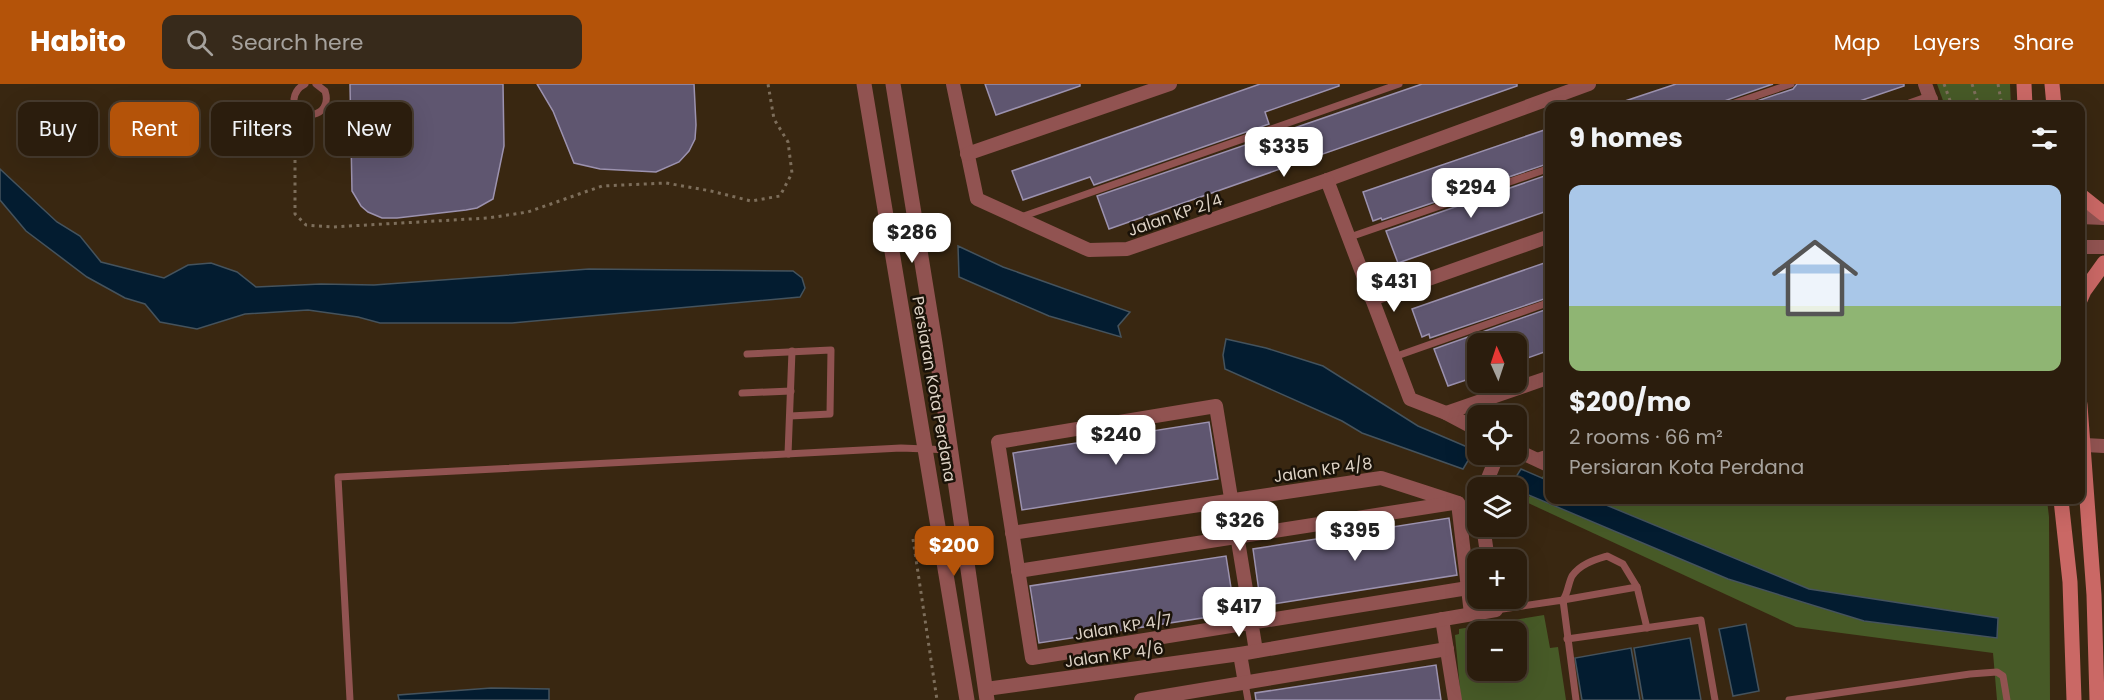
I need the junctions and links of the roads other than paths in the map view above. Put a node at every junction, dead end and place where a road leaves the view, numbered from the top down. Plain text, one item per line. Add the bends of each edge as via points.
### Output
1 (305, 84) edge
2 (316, 84) edge
3 (864, 84) edge
4 (893, 84) edge
5 (1170, 84) edge
6 (1399, 84) edge
7 (1589, 84) edge
8 (1791, 84) edge
9 (1925, 84) edge
10 (2024, 84) edge
11 (2052, 84) edge
12 (957, 85) edge
13 (1569, 87) edge
14 (1738, 102) edge
15 (1932, 102) edge
16 (2025, 102) edge
17 (2054, 102) edge
18 (967, 154) junction
19 (1545, 170) edge
20 (1327, 180) junction
21 (2085, 199) edge
22 (2104, 216) edge
23 (1018, 218) junction
24 (2085, 218) edge
25 (1350, 237) junction
26 (1545, 238) edge
27 (2085, 247) edge
28 (2104, 247) edge
29 (2104, 263) edge
30 (2085, 290) edge
31 (1372, 299) junction
32 (1545, 304) edge
33 (792, 351) junction
34 (747, 354) dead end
35 (1394, 357) junction
36 (1545, 379) edge
37 (791, 391) junction
38 (742, 393) dead end
39 (1446, 413) junction
40 (789, 416) junction
41 (1467, 424) edge
42 (2085, 445) joint
43 (2104, 446) edge
44 (927, 450) junction
45 (951, 450) junction
46 (788, 454) junction
47 (1545, 454) edge
48 (1527, 456) edge
49 (1532, 458) junction
50 (1545, 464) edge
51 (1231, 500) junction
52 (1458, 503) junction
53 (2061, 504) edge
54 (1012, 533) junction
55 (1237, 536) junction
56 (1018, 571) junction
57 (1467, 580) edge
58 (1637, 587) junction
59 (1467, 588) edge
60 (2099, 595) edge
61 (1563, 600) junction
62 (1527, 602) edge
63 (1470, 609) edge
64 (1483, 609) edge
65 (1471, 614) junction
66 (1442, 619) junction
67 (1251, 623) junction
68 (1647, 628) junction
69 (1567, 639) junction
70 (1447, 649) junction
71 (1256, 651) junction
72 (1240, 654) junction
73 (1245, 683) junction
74 (986, 694) edge
75 (350, 700) edge
76 (967, 700) edge
77 (1141, 700) edge
78 (1248, 700) edge
79 (1455, 700) edge
80 (1576, 700) edge
81 (1715, 700) edge
82 (1789, 700) edge
83 (2007, 700) edge
84 (2074, 700) edge
85 (2097, 700) edge

1 - 2 lane via 294,99 298,109 307,115 317,114 325,107 325,91
3 - 44 street, Persiaran Kota Perdana
4 - 45 street, Persiaran Kota Perdana
5 - 18 street
6 - 23 lane
7 - 13 street, Jalan KP 2/4
8 - 14 lane
9 - 15 street
10 - 16 main road
11 - 17 main road
12 - 18 street
13 - 20 street, Jalan KP 2/4
18 - 23 street, Jalan KP 2/4 via 977,200
19 - 25 lane
20 - 23 street, Jalan KP 2/4 via 1127,249 1089,250
20 - 25 street
21 - 22 main road
22 - 24 street
25 - 31 street
26 - 31 street
27 - 28 street
29 - 30 main road
31 - 35 street
32 - 35 lane
33 - 34 lane
33 - 37 lane
33 - 40 lane via 831,350 830,414
35 - 39 street via 1410,399
36 - 39 street
37 - 38 lane
37 - 40 lane
39 - 41 street
40 - 46 lane
42 - 43 street
42 - 60 main road
44 - 45 lane
44 - 46 lane
44 - 76 street, Persiaran Kota Perdana
45 - 74 street, Persiaran Kota Perdana
46 - 75 lane via 338,477
47 - 49 lane
48 - 49 street
49 - 50 street
51 - 52 street, Jalan KP 4/8 via 1381,478
51 - 54 street, Jalan KP 4/8
51 - 54 street via 1216,406 998,442
51 - 55 street
52 - 55 street
52 - 57 street
53 - 84 main road via 2070,582
54 - 56 street
55 - 56 street
55 - 67 street
56 - 67 street, Jalan KP 4/7 via 1032,658
58 - 61 lane
58 - 61 lane via 1623,564 1607,556 1588,562 1572,576
58 - 68 lane
59 - 67 street, Jalan KP 4/7
60 - 85 main road
61 - 62 lane
61 - 69 lane
63 - 65 street
64 - 65 street, Jalan KP 4/6
65 - 66 street, Jalan KP 4/6
66 - 70 street
66 - 71 street, Jalan KP 4/6
67 - 71 street
68 - 69 lane
68 - 81 lane via 1701,621
69 - 80 lane
70 - 73 street
70 - 79 street
71 - 72 street, Jalan KP 4/6
72 - 73 street
72 - 74 street, Jalan KP 4/6
73 - 77 street
73 - 78 lane
82 - 83 lane via 1997,672 2003,676

